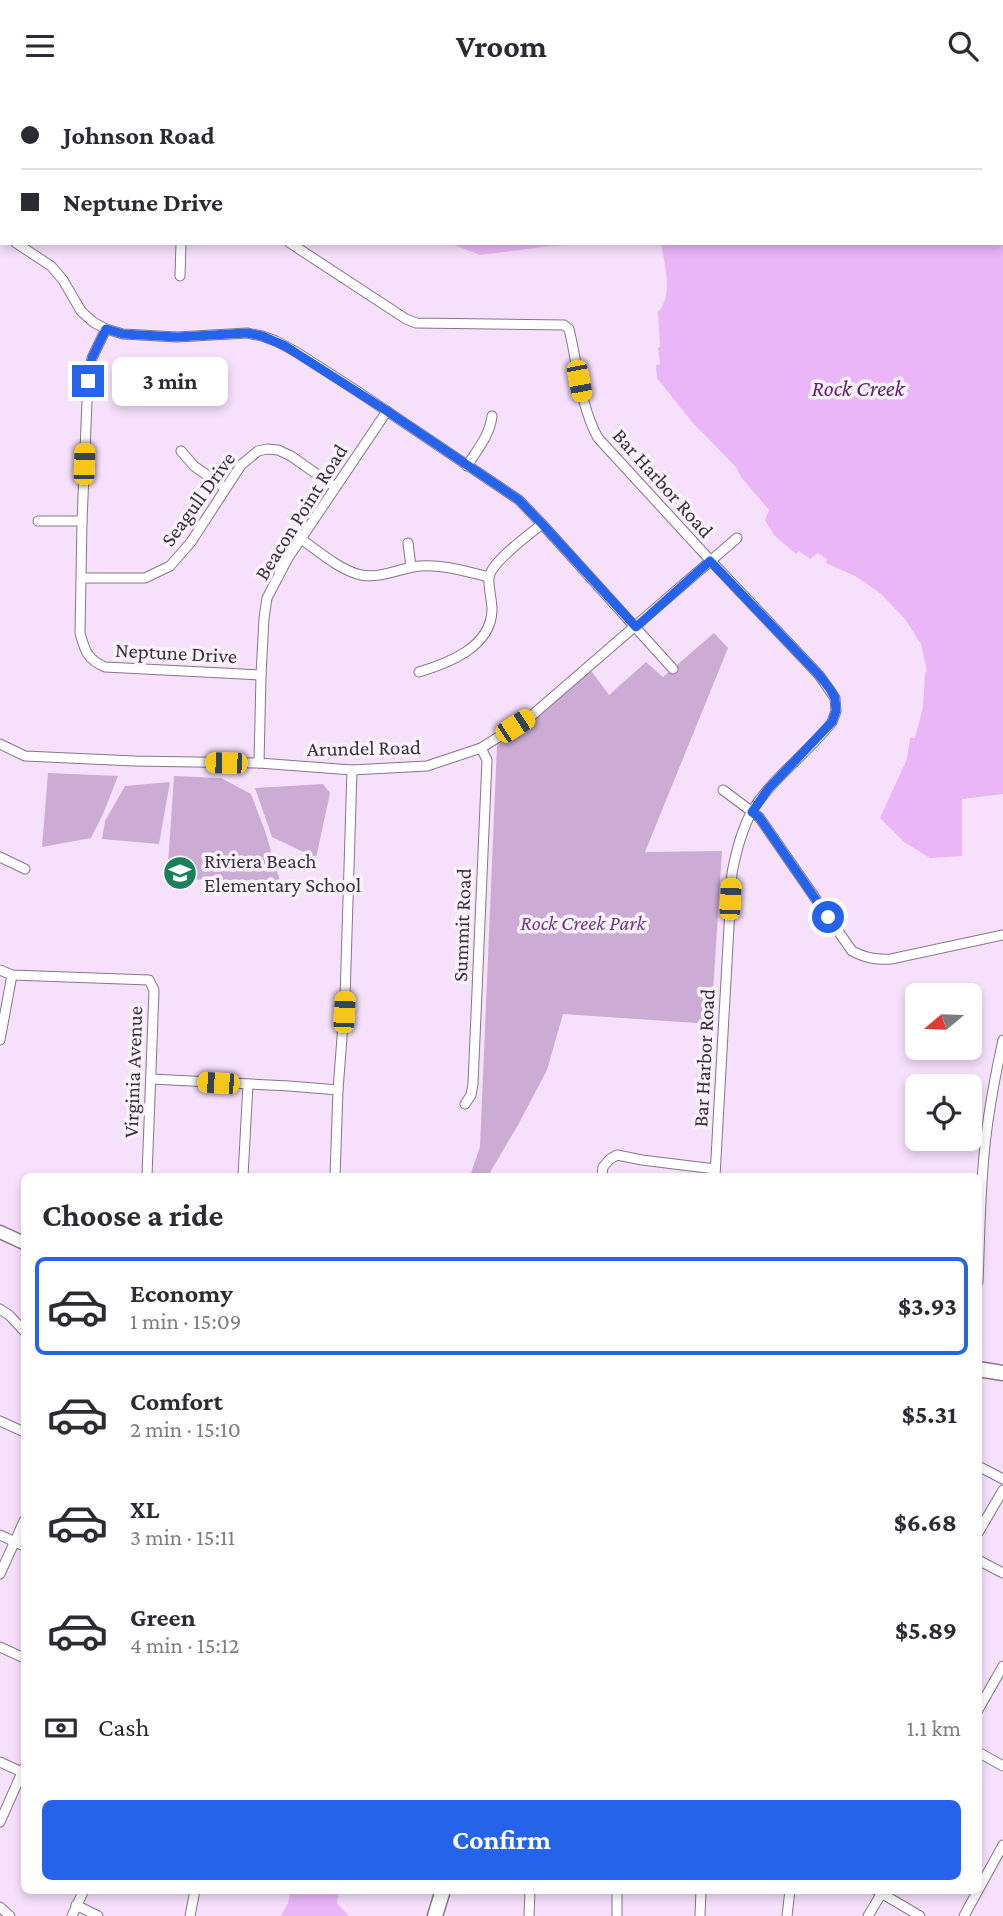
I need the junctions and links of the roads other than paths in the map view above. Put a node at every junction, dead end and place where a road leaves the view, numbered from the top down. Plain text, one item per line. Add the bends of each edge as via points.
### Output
1 (19, 245) edge
2 (181, 245) edge
3 (293, 245) edge
4 (180, 276) dead end
5 (106, 329) junction
6 (387, 411) junction
7 (492, 416) dead end
8 (181, 451) dead end
9 (467, 466) junction
10 (335, 487) junction
11 (225, 488) junction
12 (38, 521) dead end
13 (82, 521) junction
14 (542, 524) junction
15 (737, 538) dead end
16 (301, 539) junction
17 (408, 543) dead end
18 (710, 561) junction
19 (411, 567) junction
20 (489, 577) junction
21 (82, 578) junction
22 (636, 627) junction
23 (673, 669) dead end
24 (419, 672) dead end
25 (261, 675) junction
26 (0, 744) edge
27 (481, 748) junction
28 (259, 764) junction
29 (352, 770) junction
30 (723, 789) dead end
31 (752, 812) junction
32 (0, 857) edge
33 (25, 869) dead end
34 (1003, 935) edge
35 (0, 970) edge
36 (12, 975) junction
37 (0, 1040) edge
38 (1003, 1040) edge
39 (151, 1079) junction
40 (248, 1084) junction
41 (338, 1090) junction
42 (465, 1104) dead end
43 (715, 1172) edge
44 (147, 1173) edge
45 (243, 1173) edge
46 (335, 1173) edge
47 (602, 1173) edge
48 (982, 1182) edge
49 (0, 1232) edge
50 (21, 1242) edge
51 (0, 1309) edge
52 (21, 1328) edge
53 (982, 1370) edge
54 (1003, 1373) edge
55 (0, 1421) edge
56 (21, 1431) edge
57 (982, 1468) edge
58 (1003, 1479) edge
59 (1003, 1490) edge
60 (982, 1526) edge
61 (0, 1535) edge
62 (20, 1544) edge
63 (982, 1562) edge
64 (1003, 1573) edge
65 (0, 1574) edge
66 (0, 1647) edge
67 (21, 1657) edge
68 (1003, 1666) edge
69 (982, 1703) edge
70 (982, 1754) edge
71 (0, 1762) edge
72 (1003, 1766) edge
73 (21, 1770) edge
74 (21, 1777) edge
75 (0, 1822) edge
76 (1003, 1845) edge
77 (982, 1883) edge
78 (82, 1894) edge
79 (194, 1894) edge
80 (442, 1894) edge
81 (530, 1894) edge
82 (617, 1894) edge
83 (701, 1894) edge
84 (790, 1894) edge
85 (879, 1894) edge
86 (886, 1894) edge
87 (976, 1894) edge
88 (76, 1905) junction
89 (0, 1907) edge
90 (10, 1916) edge
91 (72, 1916) edge
92 (98, 1916) edge
93 (190, 1916) edge
94 (435, 1916) edge
95 (529, 1916) edge
96 (617, 1916) edge
97 (700, 1916) edge
98 (788, 1916) edge
99 (868, 1916) edge
100 (920, 1916) edge
101 (964, 1916) edge

1 - 5 street via 51,266 80,311
2 - 4 street
3 - 18 street, Bar Harbor Road via 416,323 564,325 597,438
5 - 6 street via 177,337 262,336 298,353
5 - 13 street, Neptune Drive via 88,378
6 - 9 street
6 - 10 street, Beacon Point Road
7 - 9 street via 488,434
8 - 11 street
9 - 14 street via 519,500
10 - 11 street, Seagull Drive via 291,456 267,449 249,457
10 - 16 street, Beacon Point Road
11 - 21 street, Seagull Drive via 170,566 145,578
12 - 13 street
13 - 21 street, Neptune Drive
14 - 20 street via 507,553
14 - 22 street
15 - 18 street, Arundel Road
16 - 19 street via 362,576
16 - 25 street, Beacon Point Road via 267,599
17 - 19 street
18 - 22 street, Arundel Road
18 - 31 street, Bar Harbor Road via 819,675 835,698 832,722
19 - 20 street via 433,565
20 - 24 street via 492,610 487,632 455,658
21 - 25 street, Neptune Drive via 80,633 96,663 117,669
22 - 23 street
22 - 27 street, Arundel Road via 530,717
25 - 28 street, Beacon Point Road
26 - 28 street, Arundel Road via 25,756
27 - 29 street, Arundel Road via 427,766
27 - 42 street, Summit Road via 487,760 474,1071
28 - 29 street, Arundel Road
29 - 41 street
30 - 31 street
31 - 34 street via 852,951 863,957 891,959
31 - 43 street, Bar Harbor Road via 738,842 732,873
32 - 33 street
35 - 36 street
36 - 37 street
36 - 39 street, Virginia Avenue via 149,981 153,989
38 - 48 street via 992,1090
39 - 40 street
39 - 44 street, Virginia Avenue
40 - 41 street
40 - 45 street
41 - 46 street
43 - 47 street via 617,1155
49 - 50 street
51 - 52 street
53 - 54 main road
55 - 56 street
57 - 58 street
59 - 60 street
61 - 62 street
62 - 65 street
63 - 64 street
66 - 67 street
68 - 69 street
70 - 72 street
71 - 73 street
74 - 75 street
76 - 77 street
78 - 88 street
79 - 93 street
80 - 94 main road
81 - 95 street
82 - 96 street
83 - 97 street
84 - 98 street
85 - 99 street
86 - 100 street
87 - 101 street
88 - 91 street
88 - 92 street
89 - 90 street

